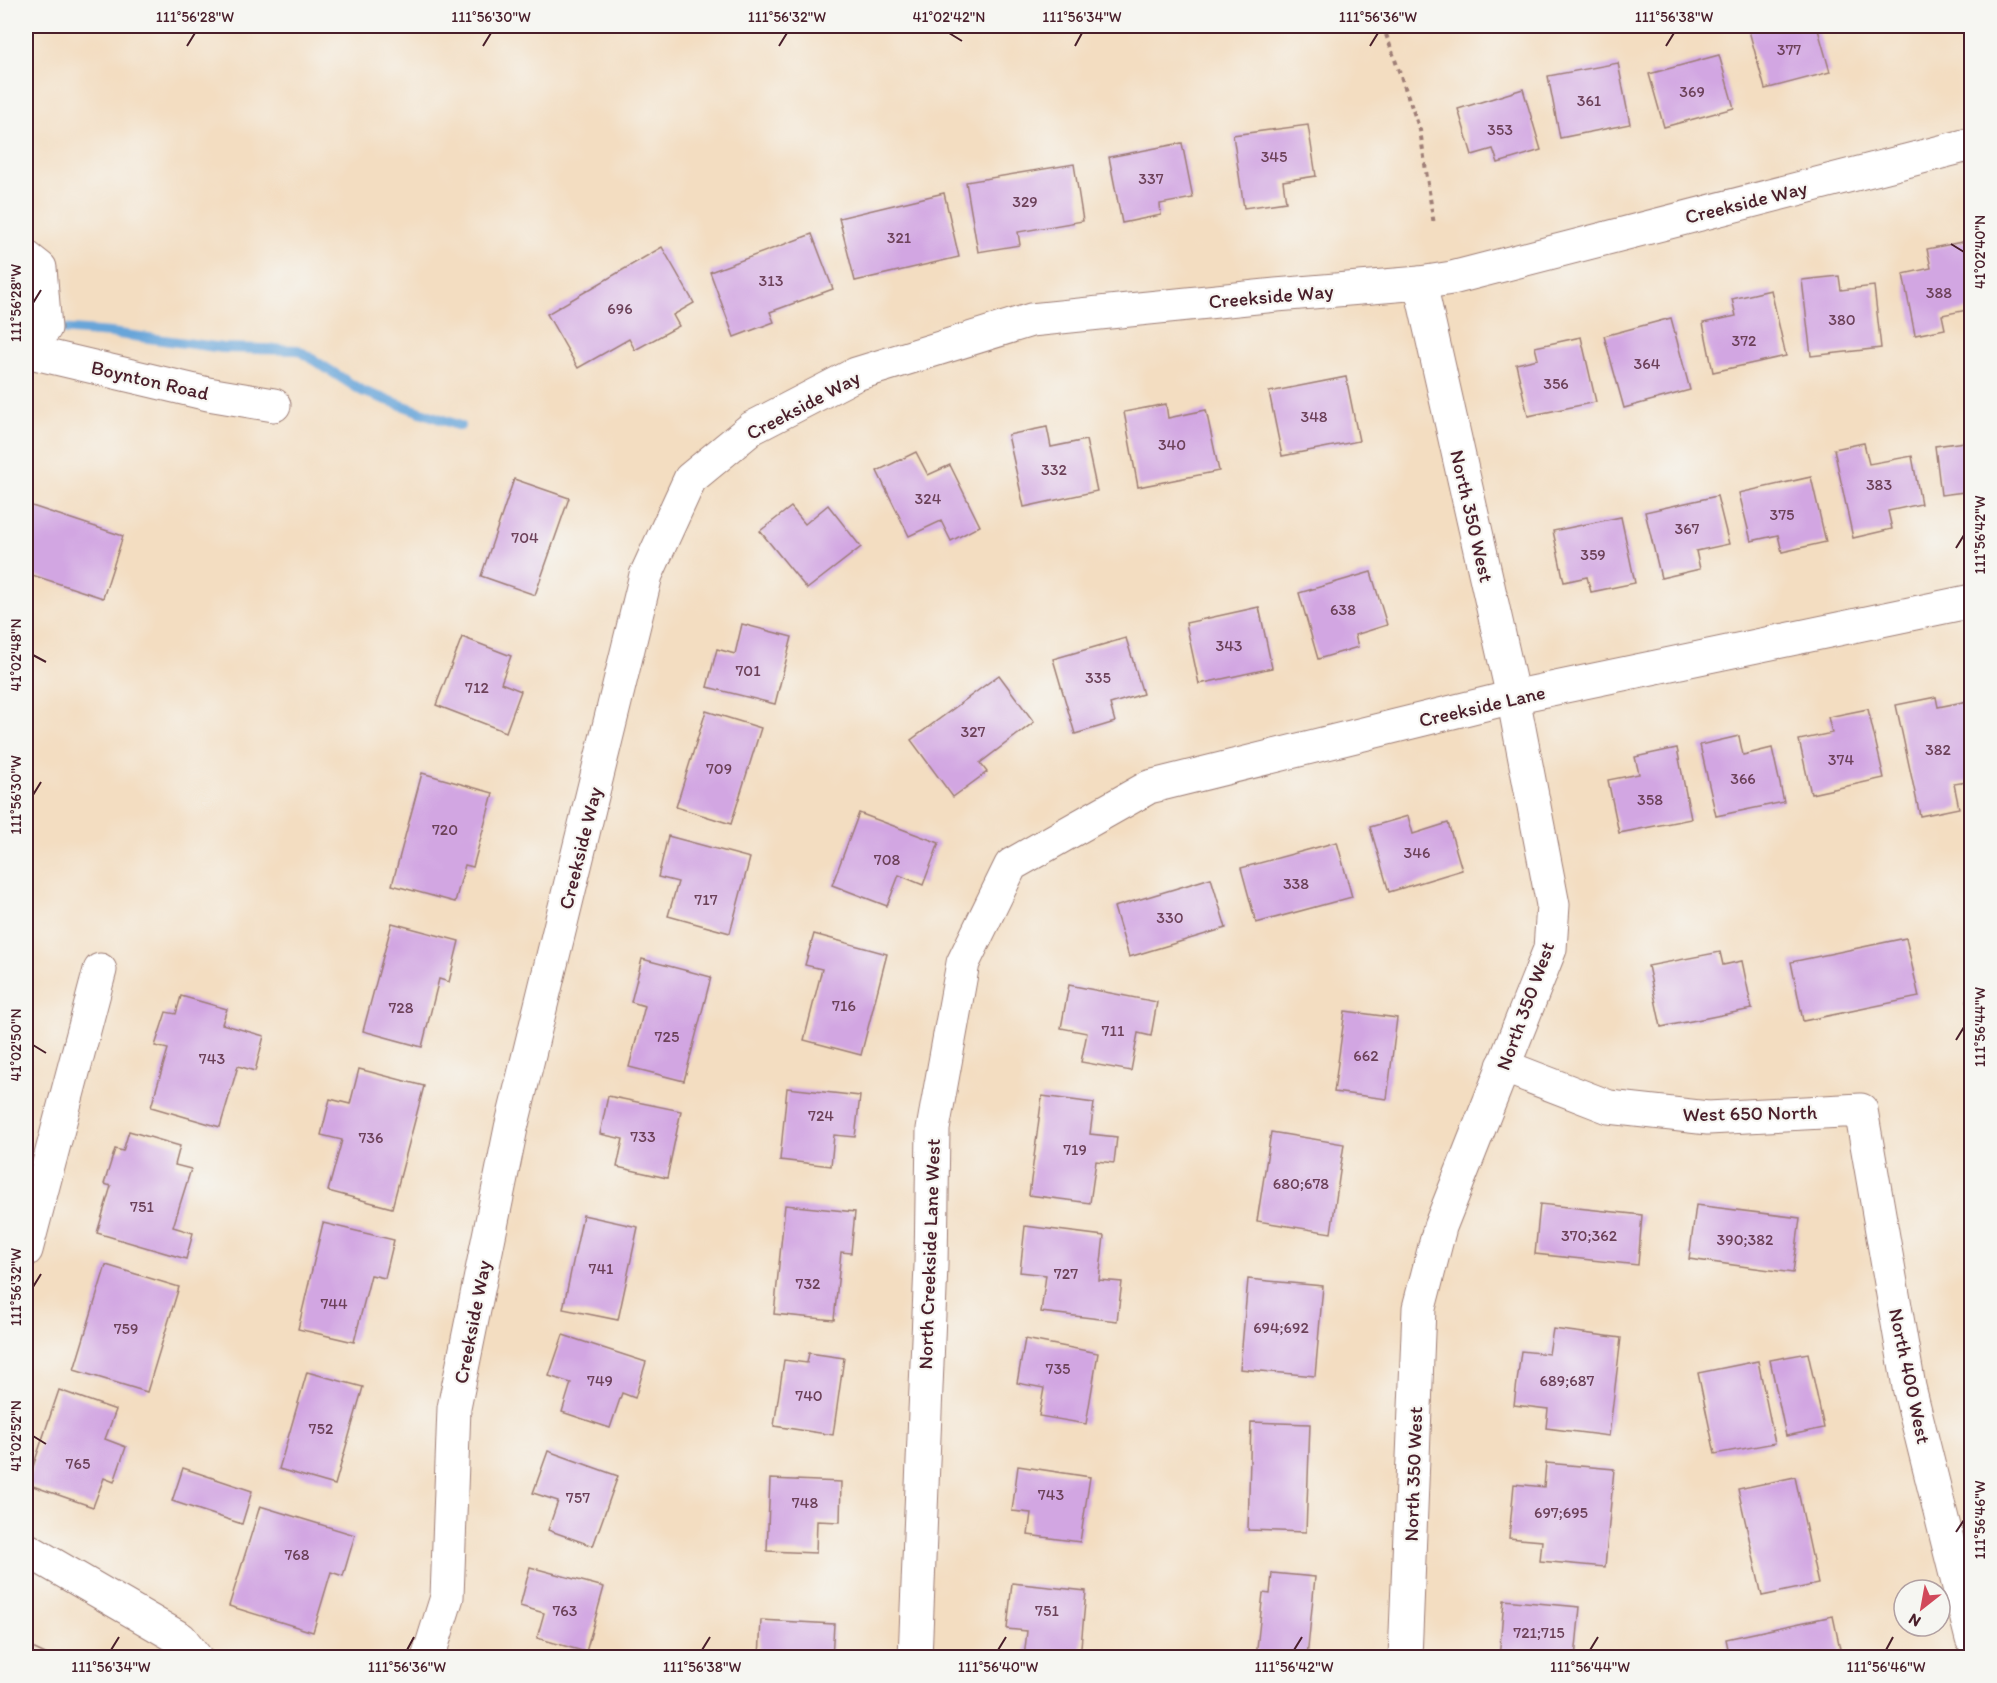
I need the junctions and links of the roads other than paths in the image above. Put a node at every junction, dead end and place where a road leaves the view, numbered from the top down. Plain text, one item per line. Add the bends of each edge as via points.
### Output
1 (1971, 144) edge
2 (26, 257) edge
3 (1420, 283) junction
4 (35, 339) edge
5 (274, 405) dead end
6 (1971, 601) edge
7 (1513, 697) junction
8 (1011, 865) joint
9 (100, 970) dead end
10 (1503, 1066) junction
11 (1861, 1110) joint
12 (26, 1251) edge
13 (26, 1550) edge
14 (1971, 1639) edge
15 (196, 1658) edge
16 (428, 1658) edge
17 (915, 1658) edge
18 (1405, 1658) edge

1 - 3 street, Creekside Way
2 - 4 street via 40,268
3 - 7 street, North 350 West
3 - 16 street, Creekside Way via 1031,320 856,374 752,428 690,479 646,575 511,1128 454,1408 447,1597
4 - 5 street, Boynton Road via 208,394
6 - 7 street, Creekside Lane
7 - 8 street, Creekside Lane via 1149,787
7 - 10 street, North 350 West via 1553,905 1550,949
8 - 17 street, North Creekside Lane West via 963,963 933,1129
9 - 12 street
10 - 11 street, West 650 North via 1609,1107 1708,1118
10 - 18 street, North 350 West via 1440,1227 1419,1308
11 - 14 street, North 400 West via 1909,1387
13 - 15 street via 181,1640

